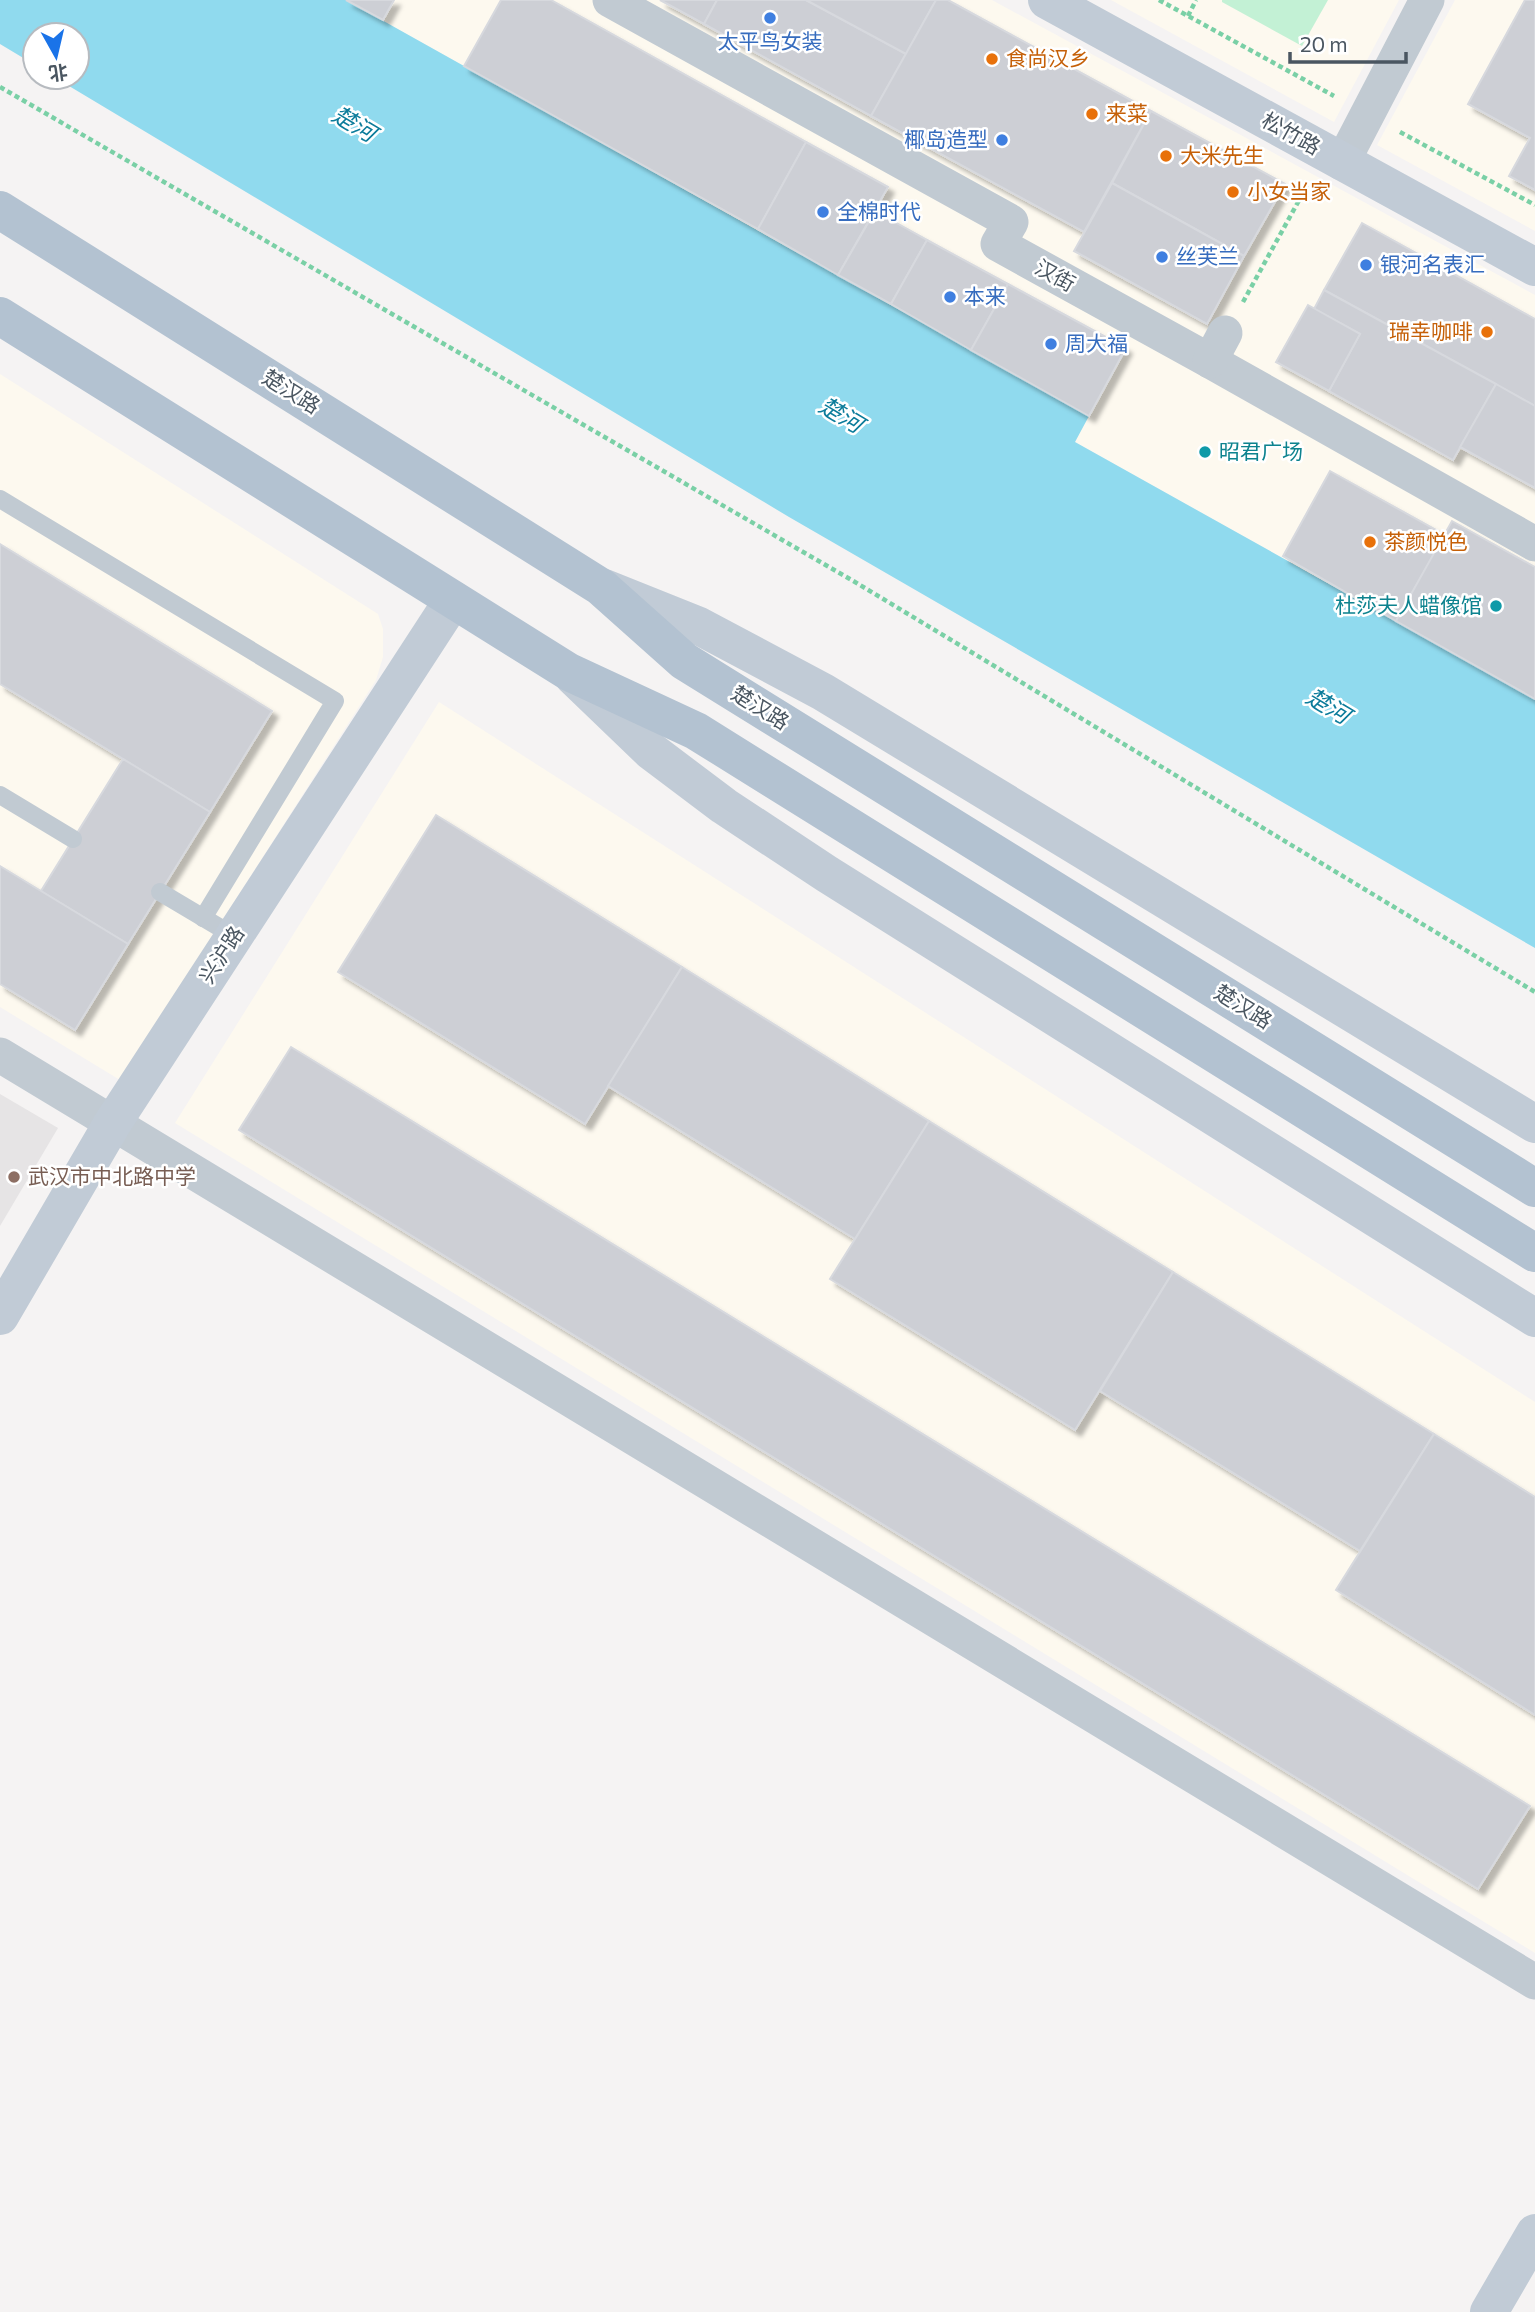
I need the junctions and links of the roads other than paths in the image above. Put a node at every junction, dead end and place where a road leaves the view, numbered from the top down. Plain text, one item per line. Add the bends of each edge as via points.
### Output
1 (610, 0) edge
2 (1047, 0) edge
3 (1427, 0) edge
4 (1342, 163) junction
5 (0, 210) edge
6 (1535, 267) edge
7 (0, 316) edge
8 (0, 499) edge
9 (1535, 544) edge
10 (601, 587) junction
11 (453, 600) junction
12 (569, 672) junction
13 (0, 795) edge
14 (73, 839) dead end
15 (160, 892) dead end
16 (219, 927) junction
17 (0, 1055) edge
18 (112, 1124) junction
19 (1535, 1124) edge
20 (1535, 1188) edge
21 (1535, 1252) edge
22 (0, 1316) edge
23 (1535, 1318) edge
24 (1535, 1982) edge
25 (1535, 2232) edge
26 (1489, 2312) edge

1 - 9 street, 汉街 via 1010,222 998,244 1218,347
2 - 4 main road, 松竹路
3 - 4 street
4 - 6 main road, 松竹路
5 - 10 main road, 楚汉路
7 - 11 main road
8 - 16 lane via 335,701
10 - 19 main road via 699,626 823,692
10 - 20 main road, 楚汉路 via 684,662
11 - 12 main road
11 - 16 main road, 兴沪路
12 - 21 main road via 696,731
12 - 23 main road via 651,751 723,806
13 - 14 lane
15 - 16 lane
16 - 18 main road, 兴沪路
17 - 18 street
18 - 22 main road, 兴沪路
18 - 24 street
25 - 26 main road

